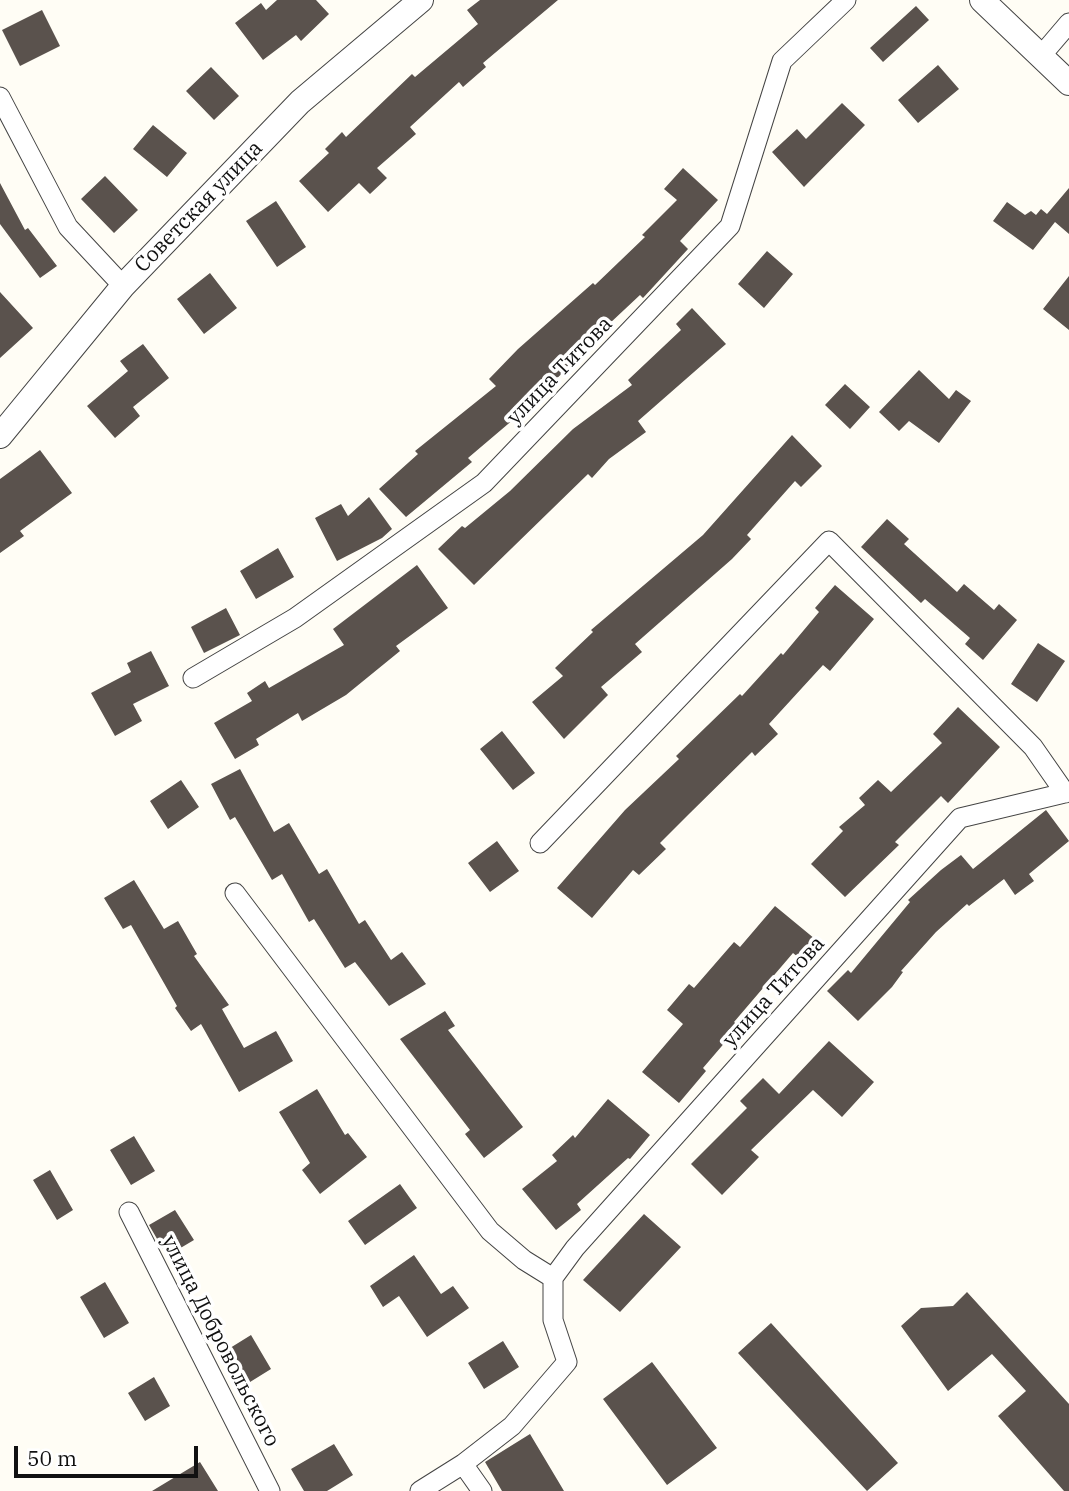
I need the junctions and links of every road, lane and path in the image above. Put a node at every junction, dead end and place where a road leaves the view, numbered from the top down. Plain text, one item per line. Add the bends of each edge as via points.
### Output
1 (421, 0) edge
2 (846, 0) edge
3 (982, 0) edge
4 (1069, 23) edge
5 (1040, 57) junction
6 (1069, 83) edge
7 (0, 97) edge
8 (122, 286) junction
9 (0, 436) edge
10 (192, 678) dead end
11 (1067, 792) edge
12 (540, 843) dead end
13 (235, 893) dead end
14 (129, 1212) dead end
15 (553, 1278) junction
16 (463, 1464) junction
17 (270, 1491) edge
18 (420, 1491) edge
19 (482, 1491) edge

1 - 8 street, Советская улица via 300,102
2 - 10 street, улица Титова via 782,61 730,226 484,483 295,618
3 - 5 street
4 - 5 street
5 - 6 street
7 - 8 street via 68,228
8 - 9 street, Советская улица
11 - 12 street, улица Титова via 1032,747 829,541
11 - 15 street, улица Титова via 960,818
13 - 15 street via 490,1231
14 - 17 street, улица Добровольского
15 - 16 street via 553,1320 567,1362 512,1426
16 - 18 street
16 - 19 street

